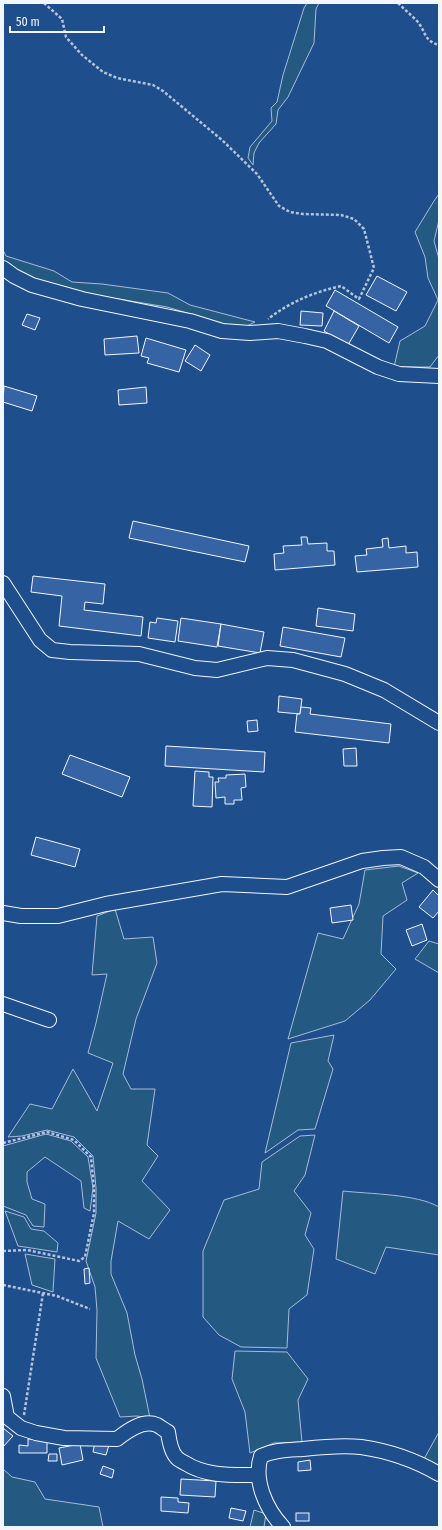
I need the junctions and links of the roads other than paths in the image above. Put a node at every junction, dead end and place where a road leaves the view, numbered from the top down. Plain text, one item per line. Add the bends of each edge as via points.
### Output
1 (3, 268) edge
2 (439, 376) edge
3 (3, 583) edge
4 (439, 723) edge
5 (439, 880) edge
6 (3, 913) edge
7 (3, 1004) edge
8 (49, 1020) dead end
9 (3, 1396) edge
10 (439, 1474) edge
11 (258, 1475) junction
12 (283, 1527) edge

1 - 2 street via 32,285 82,299 183,320 222,331 278,331 305,336 327,341 378,367 399,374
3 - 4 street via 40,640 52,650 139,654 195,668 217,670 267,658 293,660 345,674 384,690
5 - 6 street via 424,867 401,857 383,858 362,861 287,887 222,884 106,904 58,916 21,916
7 - 8 street
9 - 11 street via 7,1417 22,1428 64,1438 117,1440 127,1430 142,1424 156,1424 168,1432 171,1447 177,1458 193,1468 224,1475
10 - 11 street via 403,1457 355,1447 271,1452 261,1456
11 - 12 street via 268,1505

